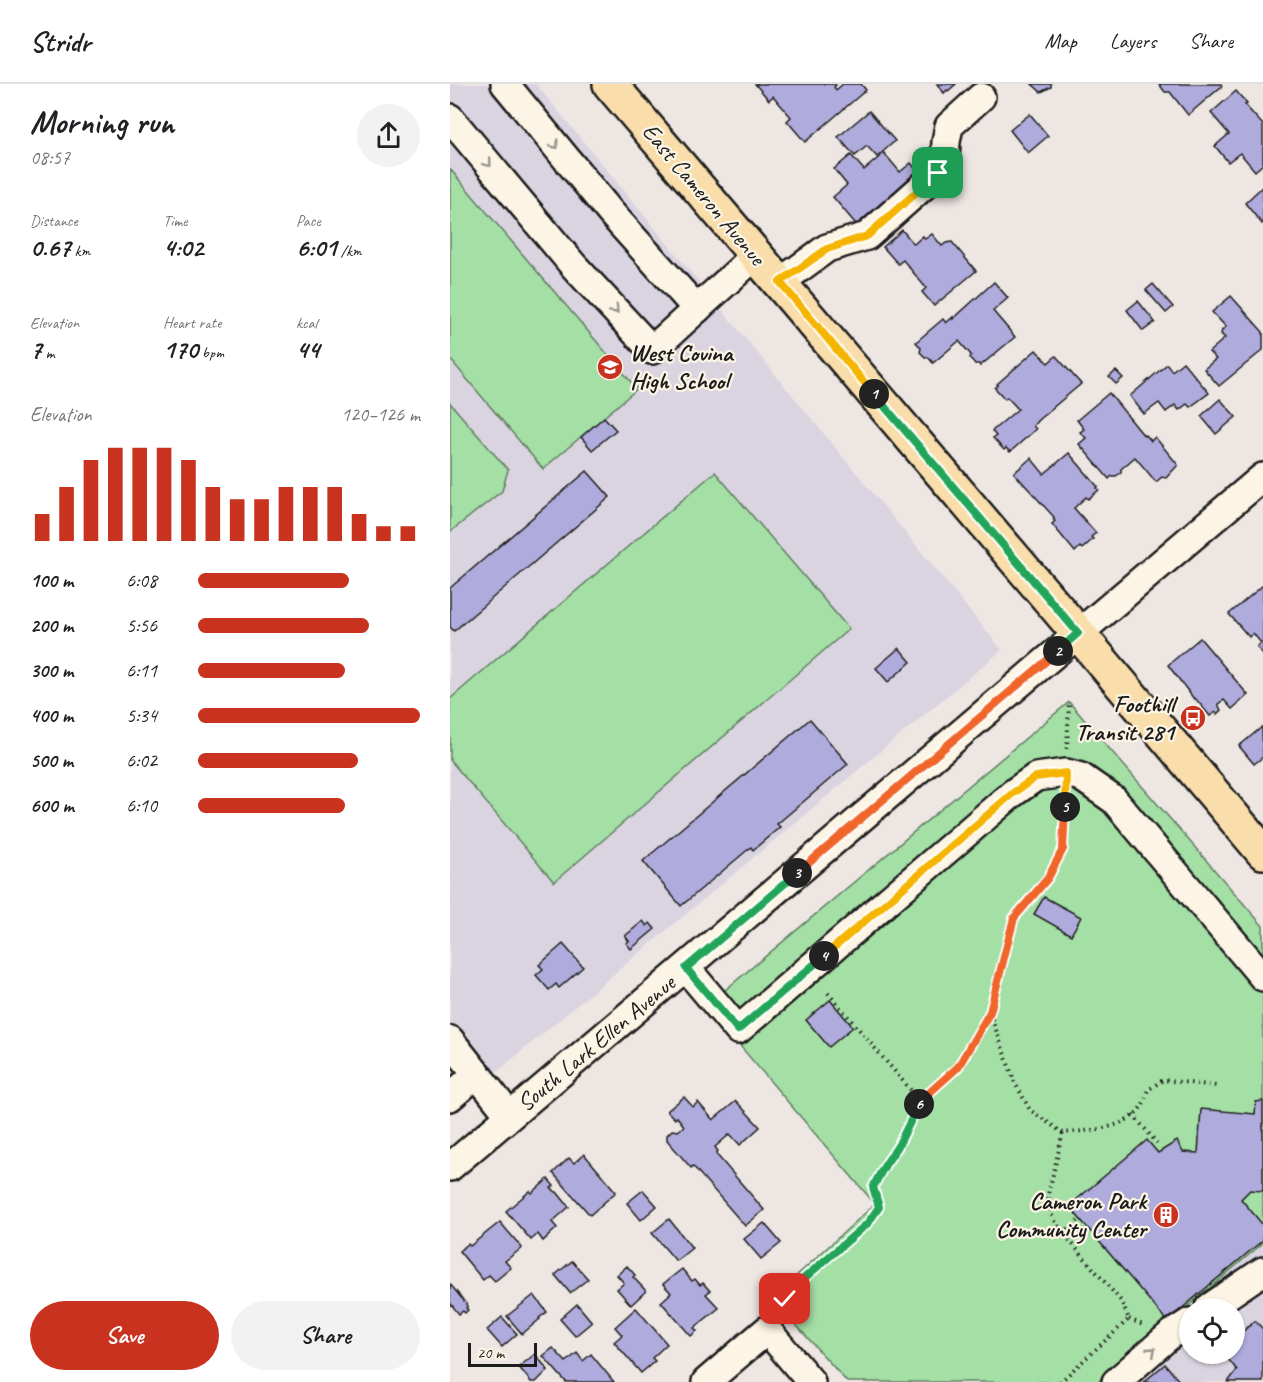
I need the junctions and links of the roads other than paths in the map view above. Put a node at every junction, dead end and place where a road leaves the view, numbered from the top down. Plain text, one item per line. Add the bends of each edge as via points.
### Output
1 (505, 84) edge
2 (610, 84) edge
3 (981, 97) dead end
4 (450, 118) edge
5 (756, 255) junction
6 (780, 282) junction
7 (697, 309) junction
8 (1263, 477) edge
9 (1078, 633) junction
10 (1263, 852) edge
11 (686, 968) junction
12 (1263, 977) edge
13 (450, 1040) edge
14 (477, 1074) junction
15 (450, 1097) edge
16 (509, 1115) junction
17 (450, 1167) edge
18 (1263, 1271) edge
19 (1224, 1298) edge
20 (1179, 1329) edge
21 (706, 1382) edge
22 (811, 1382) edge
23 (1116, 1382) edge

1 -> 7 street via 611,213
2 - 5 main road, East Cameron Avenue
3 - 6 street via 949,126 945,159 938,173 867,236 827,249
4 -> 7 street via 573,265 652,350
5 - 6 main road, East Cameron Avenue
5 - 7 street
6 - 9 main road, East Cameron Avenue
8 - 9 street, South Lark Ellen Avenue
9 - 10 main road, East Cameron Avenue
9 - 11 street, South Lark Ellen Avenue
11 - 12 street via 738,1030 1013,793 1036,777 1066,773 1081,777 1114,800
11 - 16 street, South Lark Ellen Avenue
13 - 14 street
14 - 15 street
14 - 16 street
16 - 17 street, South Lark Ellen Avenue
18 - 19 street
23 -> 20 street
21 - 22 street via 774,1319

